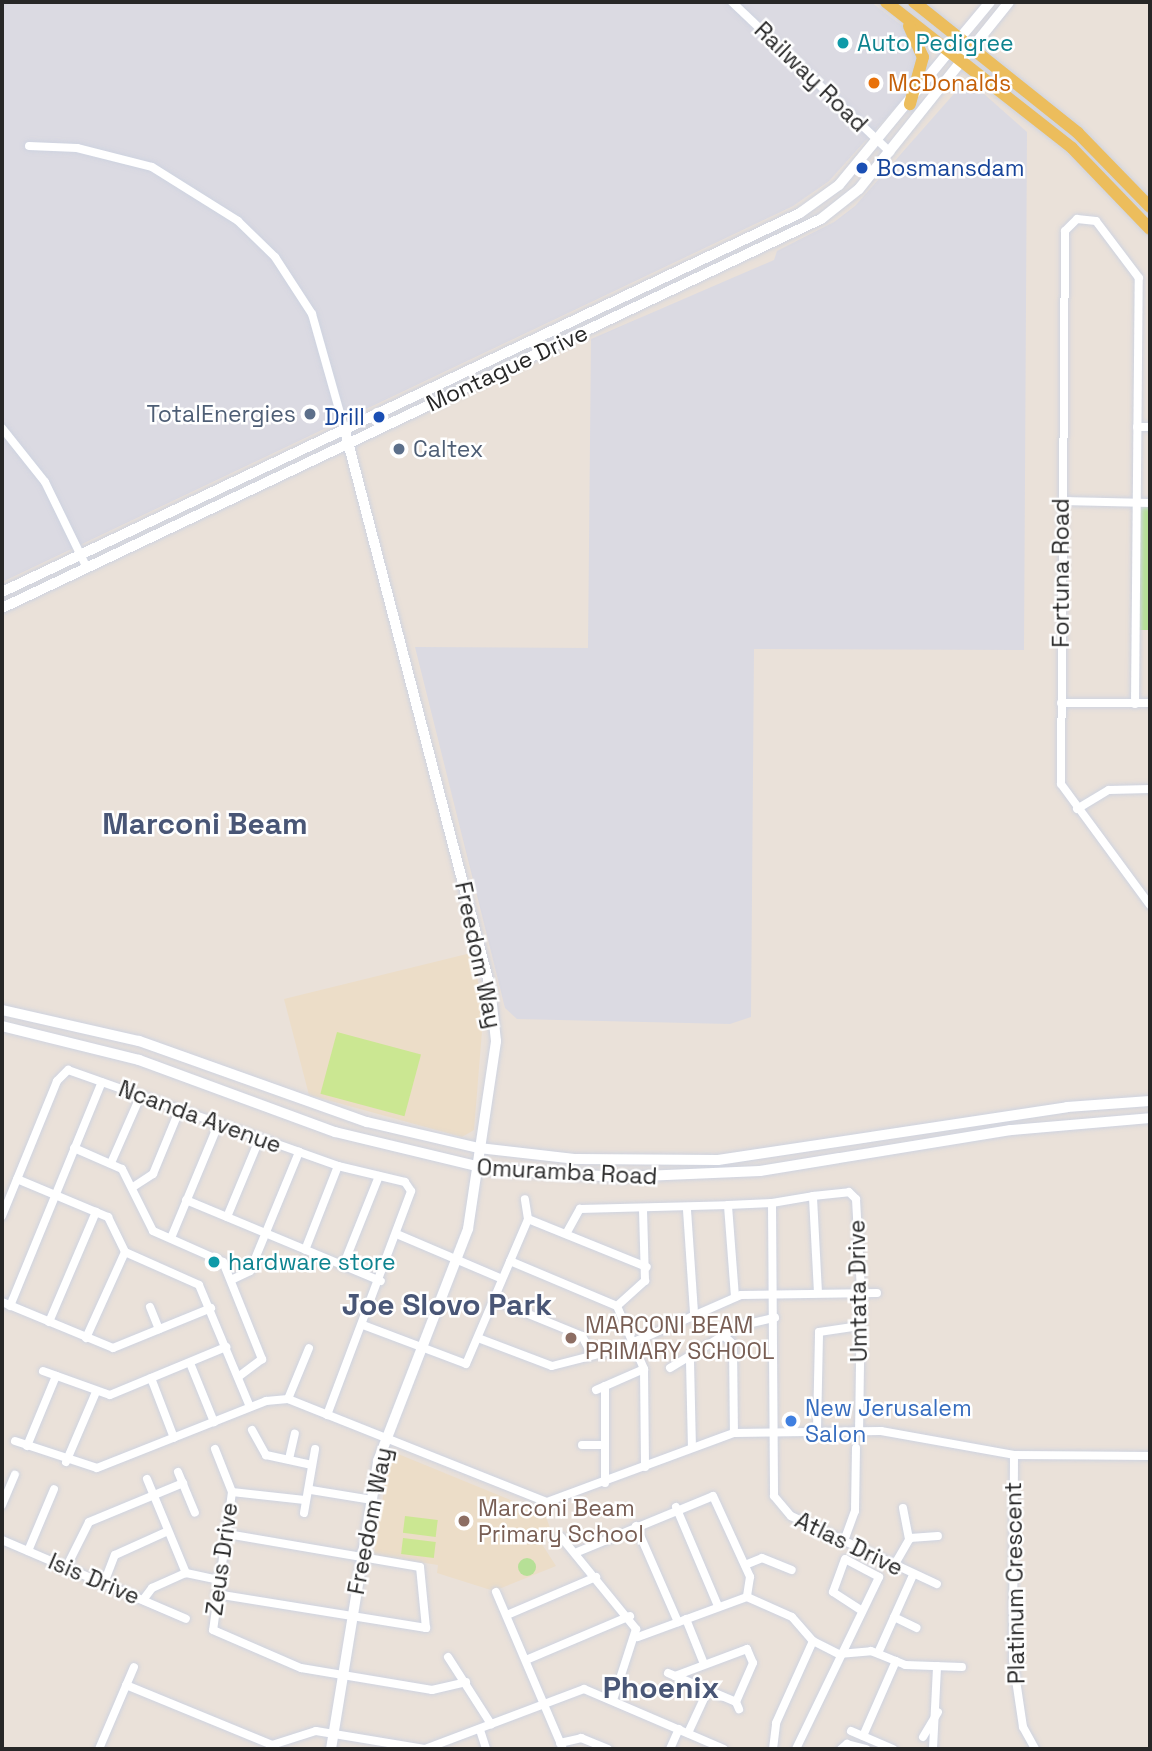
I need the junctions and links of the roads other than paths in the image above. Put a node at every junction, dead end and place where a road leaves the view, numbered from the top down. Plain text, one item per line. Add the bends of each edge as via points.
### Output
1 (732, 2) edge
2 (884, 2) edge
3 (914, 2) edge
4 (990, 2) edge
5 (1009, 2) edge
6 (960, 38) junction
7 (949, 51) junction
8 (967, 55) junction
9 (910, 104) junction
10 (877, 141) junction
11 (29, 146) dead end
12 (890, 152) junction
13 (1127, 180) junction
14 (1150, 200) edge
15 (1150, 206) edge
16 (1150, 229) edge
17 (344, 427) junction
18 (1136, 427) junction
19 (1150, 427) edge
20 (2, 428) edge
21 (349, 445) junction
22 (1062, 501) junction
23 (1136, 503) junction
24 (1150, 503) edge
25 (81, 555) junction
26 (88, 568) junction
27 (2, 592) edge
28 (2, 608) edge
29 (1061, 704) junction
30 (1135, 704) junction
31 (1150, 704) edge
32 (1150, 789) edge
33 (1077, 809) junction
34 (1150, 905) edge
35 (2, 1010) edge
36 (2, 1026) edge
37 (102, 1082) junction
38 (140, 1097) junction
39 (1150, 1101) edge
40 (179, 1111) junction
41 (1150, 1118) edge
42 (218, 1125) junction
43 (259, 1140) junction
44 (479, 1147) junction
45 (74, 1148) junction
46 (299, 1152) junction
47 (111, 1163) junction
48 (338, 1166) junction
49 (476, 1168) junction
50 (379, 1176) junction
51 (17, 1179) junction
52 (133, 1187) junction
53 (56, 1196) junction
54 (813, 1196) junction
55 (525, 1199) dead end
56 (186, 1200) junction
57 (772, 1203) junction
58 (729, 1205) junction
59 (643, 1209) junction
60 (687, 1210) junction
61 (96, 1212) junction
62 (2, 1216) edge
63 (227, 1217) junction
64 (528, 1219) junction
65 (265, 1233) junction
66 (566, 1234) junction
67 (399, 1235) junction
68 (171, 1238) junction
69 (305, 1250) junction
70 (125, 1252) junction
71 (459, 1258) junction
72 (510, 1261) junction
73 (343, 1266) junction
74 (647, 1267) junction
75 (502, 1279) junction
76 (231, 1280) junction
77 (381, 1281) junction
78 (861, 1292) junction
79 (775, 1293) junction
80 (818, 1293) junction
81 (877, 1293) dead end
82 (735, 1297) junction
83 (494, 1300) junction
84 (6, 1304) edge
85 (617, 1306) junction
86 (150, 1307) dead end
87 (211, 1308) junction
88 (694, 1314) junction
89 (775, 1318) junction
90 (49, 1322) junction
91 (363, 1325) junction
92 (860, 1326) junction
93 (159, 1329) junction
94 (723, 1335) junction
95 (86, 1338) junction
96 (478, 1338) junction
97 (634, 1342) junction
98 (420, 1347) junction
99 (226, 1348) junction
100 (309, 1348) dead end
101 (590, 1351) junction
102 (690, 1361) junction
103 (190, 1363) junction
104 (644, 1368) junction
105 (670, 1368) dead end
106 (43, 1371) dead end
107 (56, 1376) junction
108 (238, 1377) junction
109 (151, 1378) junction
110 (606, 1386) junction
111 (596, 1390) dead end
112 (96, 1392) junction
113 (288, 1399) junction
114 (250, 1407) junction
115 (327, 1416) junction
116 (214, 1422) junction
117 (252, 1430) dead end
118 (773, 1430) junction
119 (817, 1430) junction
120 (859, 1431) junction
121 (734, 1433) junction
122 (295, 1434) dead end
123 (174, 1438) junction
124 (385, 1438) junction
125 (15, 1441) dead end
126 (582, 1445) dead end
127 (605, 1445) junction
128 (27, 1446) junction
129 (692, 1447) junction
130 (856, 1448) dead end
131 (215, 1449) dead end
132 (315, 1449) dead end
133 (1014, 1455) junction
134 (1150, 1456) edge
135 (289, 1460) junction
136 (66, 1462) junction
137 (312, 1465) junction
138 (646, 1467) junction
139 (178, 1472) dead end
140 (15, 1475) dead end
141 (146, 1479) dead end
142 (183, 1483) junction
143 (605, 1483) junction
144 (54, 1489) dead end
145 (311, 1490) junction
146 (232, 1492) junction
147 (153, 1496) junction
148 (305, 1500) junction
149 (372, 1500) junction
150 (2, 1505) edge
151 (676, 1507) junction
152 (903, 1507) dead end
153 (195, 1513) dead end
154 (304, 1513) dead end
155 (636, 1526) junction
156 (168, 1531) junction
157 (226, 1534) junction
158 (938, 1536) dead end
159 (561, 1537) dead end
160 (909, 1539) junction
161 (2, 1540) edge
162 (844, 1541) junction
163 (28, 1551) junction
164 (575, 1553) junction
165 (362, 1557) junction
166 (895, 1564) junction
167 (745, 1565) junction
168 (66, 1568) junction
169 (792, 1570) dead end
170 (186, 1573) junction
171 (913, 1574) junction
172 (596, 1577) junction
173 (218, 1580) junction
174 (104, 1583) junction
175 (937, 1584) dead end
176 (496, 1592) dead end
177 (216, 1594) junction
178 (747, 1597) junction
179 (144, 1600) junction
180 (718, 1606) junction
181 (859, 1609) junction
182 (507, 1615) junction
183 (630, 1615) junction
184 (352, 1616) junction
185 (894, 1617) junction
186 (186, 1619) dead end
187 (682, 1621) junction
188 (917, 1628) dead end
189 (638, 1637) junction
190 (813, 1641) junction
191 (878, 1653) junction
192 (839, 1654) junction
193 (448, 1657) dead end
194 (526, 1660) junction
195 (896, 1661) junction
196 (705, 1664) junction
197 (937, 1666) junction
198 (134, 1667) dead end
199 (962, 1667) dead end
200 (343, 1675) junction
201 (466, 1682) junction
202 (126, 1685) junction
203 (708, 1690) junction
204 (613, 1700) junction
205 (543, 1703) junction
206 (938, 1712) junction
207 (492, 1724) junction
208 (679, 1729) junction
209 (480, 1730) junction
210 (851, 1731) dead end
211 (333, 1732) junction
212 (688, 1733) junction
213 (863, 1737) junction
214 (923, 1737) dead end
215 (561, 1746) edge
216 (397, 1747) edge
217 (99, 1749) edge
218 (331, 1749) edge
219 (486, 1749) edge
220 (608, 1749) edge
221 (670, 1749) edge
222 (724, 1749) edge
223 (773, 1749) edge
224 (796, 1749) edge
225 (841, 1749) edge
226 (866, 1749) edge
227 (892, 1749) edge
228 (933, 1749) edge
229 (1035, 1749) edge

1 - 10 street, Railway Road
2 - 7 main road
2 - 9 main road via 921,45 922,68
3 - 6 main road
4 - 6 street
5 - 8 street
6 - 7 main road, Montague Drive
6 - 8 main road
7 - 8 main road
7 - 9 main road, Montague Drive
8 - 12 main road, Montague Drive
8 - 13 main road
8 - 16 main road
9 - 10 main road, Montague Drive
10 - 12 street, Railway Road
10 - 17 main road, Montague Drive via 839,185 800,213
11 - 17 street via 77,148 152,167 238,221 275,257 312,314
12 - 21 main road, Montague Drive via 845,203 821,219
13 - 14 main road
13 - 15 main road
17 - 21 street, Freedom Way
17 - 25 main road, Montague Drive
18 - 19 street
18 - 22 street, Fortuna Road via 1138,273 1096,221 1077,219 1065,231
18 - 23 street
20 - 25 street via 45,481
21 - 26 main road, Montague Drive
21 - 44 street, Freedom Way via 492,997 495,1054
22 - 23 street
22 - 29 street, Fortuna Road
23 - 24 street
23 - 30 street
25 - 26 street
25 - 27 main road, Montague Drive
26 - 28 main road, Montague Drive
29 - 30 street
29 - 33 street, Fortuna Road via 1061,784
30 - 31 street
32 - 33 street via 1109,790
33 - 34 street, Fortuna Road
35 - 44 main road, Omuramba Road via 139,1041 309,1106
36 - 49 main road, Omuramba Road via 139,1060 335,1132
37 - 38 street, Ncanda Avenue
37 - 45 street
37 - 51 street, Ncanda Avenue via 61,1074
38 - 40 street, Ncanda Avenue
38 - 47 street
39 - 44 main road, Omuramba Road via 1066,1107 718,1160 601,1160
40 - 42 street, Ncanda Avenue
40 - 52 street via 153,1174
41 - 49 main road, Omuramba Road via 1010,1130 719,1175 620,1177
42 - 43 street, Ncanda Avenue
42 - 56 street
43 - 46 street, Ncanda Avenue
43 - 63 street
44 - 49 street, Freedom Way
45 - 47 street
45 - 53 street
46 - 48 street, Ncanda Avenue
46 - 65 street
47 - 52 street
48 - 50 street, Ncanda Avenue
48 - 69 street
49 - 71 street, Freedom Way
50 - 67 street, Ncanda Avenue via 405,1182 411,1191
50 - 73 street
51 - 53 street
51 - 62 street
52 - 68 street via 151,1228
53 - 61 street
53 - 84 street
54 - 57 street
54 - 78 street, Umtata Drive via 853,1194
54 - 80 street
55 - 64 street
56 - 63 street
56 - 68 street
57 - 58 street
57 - 79 street
58 - 60 street
58 - 82 street
59 - 60 street
59 - 66 street via 580,1209
59 - 74 street
60 - 88 street
61 - 70 street via 113,1222
61 - 90 street
63 - 65 street
64 - 66 street
64 - 72 street
65 - 69 street
65 - 76 street via 250,1271
66 - 74 street
67 - 71 street
67 - 77 street
68 - 76 street via 220,1259
69 - 73 street
70 - 87 street via 195,1282
70 - 95 street
71 - 75 street
71 - 98 street, Freedom Way
72 - 75 street
72 - 85 street
73 - 77 street
74 - 85 street via 639,1293
75 - 83 street
76 - 108 street via 262,1359
77 - 91 street
78 - 80 street
78 - 81 street
78 - 92 street, Umtata Drive
79 - 80 street
79 - 82 street
79 - 89 street
82 - 88 street
83 - 96 street
83 - 101 street via 583,1336
84 - 90 street
85 - 97 street
86 - 93 street
87 - 93 street
87 - 99 street
88 - 97 street
89 - 94 street
89 - 118 street
90 - 95 street
91 - 98 street
91 - 115 street
92 - 119 street via 819,1332
92 - 120 street, Umtata Drive
93 - 95 street via 117,1348
94 - 102 street
94 - 121 street via 733,1344
96 - 98 street via 465,1364
96 - 101 street via 547,1366
97 - 101 street
97 - 104 street
98 - 124 street, Freedom Way
99 - 103 street
99 - 108 street
100 - 113 street
102 - 105 street
102 - 129 street
103 - 109 street
103 - 116 street
104 - 110 street
104 - 138 street
106 - 107 street
107 - 112 street
107 - 128 street
108 - 114 street
109 - 112 street via 110,1395
109 - 123 street
110 - 111 street
110 - 127 street
112 - 136 street
113 - 114 street
113 - 115 street
114 - 116 street
115 - 124 street
116 - 123 street
117 - 135 street via 266,1455
118 - 119 street
118 - 121 street
118 - 162 street, Atlas Drive via 778,1504
119 - 120 street
120 - 133 street
121 - 129 street
122 - 135 street
123 - 136 street via 97,1468
124 - 143 street via 536,1501 560,1502
124 - 149 street, Freedom Way
125 - 128 street
126 - 127 street
127 - 143 street
128 - 136 street
129 - 138 street
130 - 162 street via 855,1511
131 - 146 street, Zeus Drive
132 - 137 street
133 - 134 street
133 - 229 street, Platinum Crescent via 1013,1660 1023,1727
135 - 137 street
137 - 145 street
138 - 143 street
139 - 142 street
140 - 150 street
141 - 147 street
142 - 147 street
142 - 153 street
144 - 163 street
145 - 148 street
145 - 149 street
146 - 148 street
146 - 157 street, Zeus Drive
147 - 156 street
147 - 168 street via 85,1526
148 - 154 street
149 - 165 street, Freedom Way
151 - 155 street
151 - 167 street via 705,1496 717,1499
151 - 180 street
152 - 160 street
155 - 164 street
155 - 187 street
156 - 170 street
156 - 174 street via 119,1552
157 - 165 street
157 - 173 street, Zeus Drive
158 - 160 street
159 - 164 street
160 - 166 street
161 - 163 street, Isis Drive
162 - 166 street, Atlas Drive
163 - 168 street, Isis Drive
164 - 172 street
165 - 184 street, Freedom Way
165 - 184 street via 420,1567 426,1628
166 - 171 street, Atlas Drive
167 - 169 street via 762,1558
167 - 178 street via 751,1581
168 - 174 street, Isis Drive
170 - 173 street
170 - 179 street via 152,1588
171 - 175 street
171 - 185 street, Atlas Drive
172 - 182 street
172 - 183 street
173 - 177 street, Zeus Drive
174 - 179 street, Isis Drive
176 - 182 street
177 - 184 street
177 - 200 street, Zeus Drive via 213,1630 295,1667
178 - 180 street
178 - 190 street via 792,1617
179 - 186 street, Isis Drive
180 - 187 street
181 - 181 street via 833,1592 845,1559 880,1576
181 - 192 street
182 - 194 street
183 - 189 street
183 - 194 street
184 - 200 street, Freedom Way
185 - 188 street
185 - 191 street, Atlas Drive
187 - 189 street
187 - 196 street
189 - 204 street
190 - 192 street
190 - 223 street via 776,1723
191 - 192 street
191 - 195 street
192 - 224 street
193 - 201 street
194 - 205 street
195 - 197 street
195 - 213 street
196 - 203 street via 671,1674
196 - 203 street via 737,1649 751,1651 753,1663 738,1705
197 - 199 street
197 - 206 street
198 - 202 street
200 - 201 street via 432,1690
200 - 211 street, Freedom Way
201 - 207 street
202 - 211 street via 272,1745 308,1732
202 - 217 street
203 - 212 street
204 - 205 street via 584,1689
204 - 208 street
205 - 207 street
205 - 215 street
206 - 214 street
206 - 228 street
207 - 209 street
208 - 212 street
208 - 221 street
209 - 216 street via 433,1748
209 - 219 street
210 - 213 street
211 - 216 street
211 - 218 street, Freedom Way
212 - 222 street
213 - 227 street
215 - 220 street via 581,1738
225 - 226 street via 847,1744

